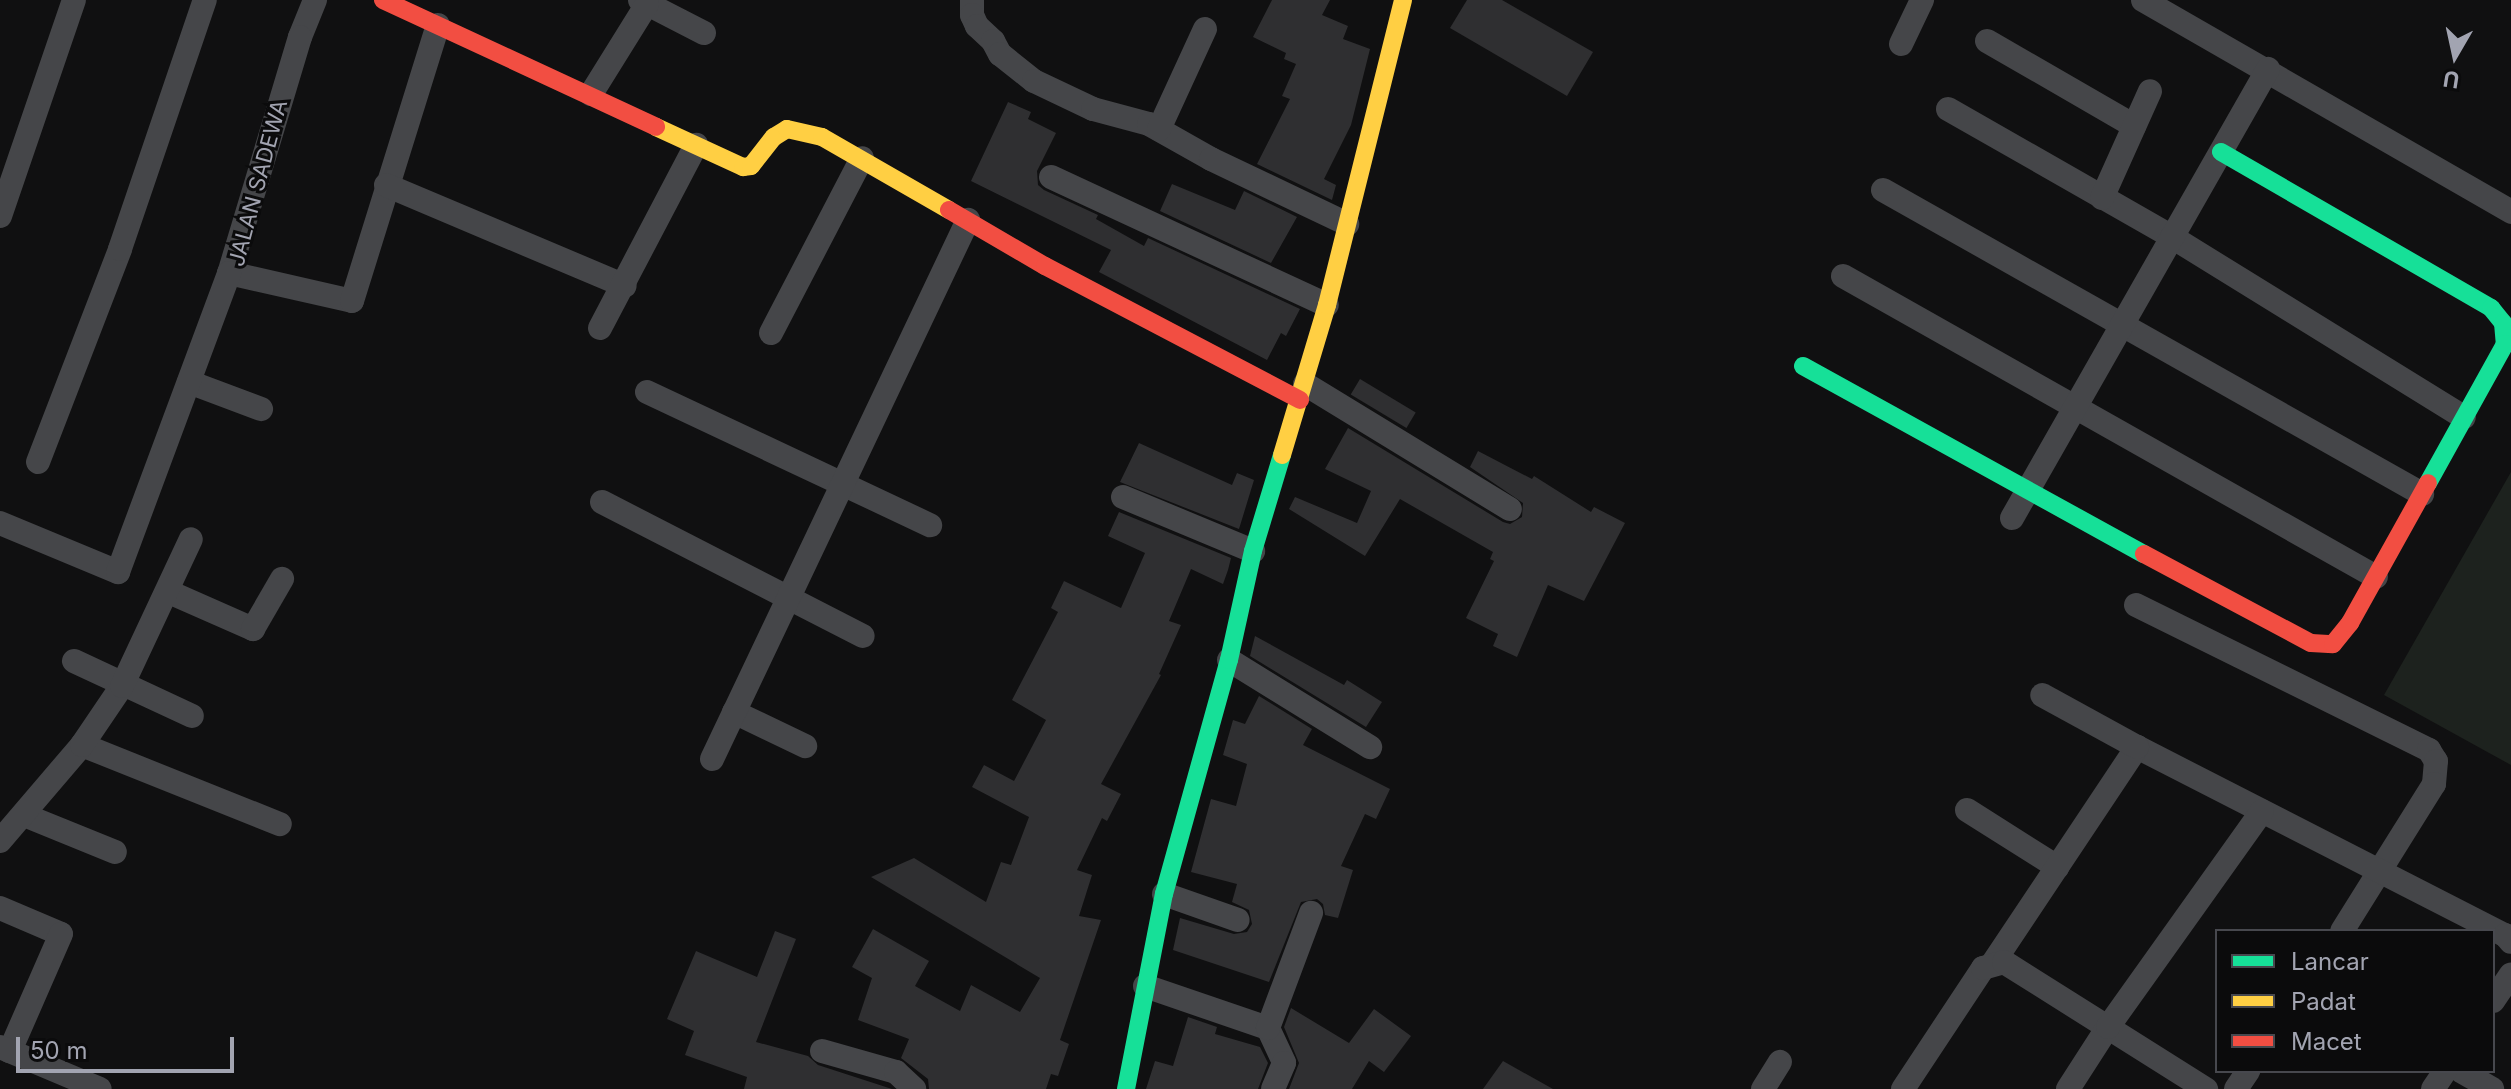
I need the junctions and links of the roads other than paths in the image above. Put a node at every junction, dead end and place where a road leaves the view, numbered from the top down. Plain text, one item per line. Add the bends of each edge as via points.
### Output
1 (74, 0) edge
2 (205, 0) edge
3 (315, 0) edge
4 (383, 0) edge
5 (972, 0) edge
6 (1403, 0) edge
7 (1922, 0) edge
8 (2143, 0) edge
9 (644, 2) edge
10 (438, 25) junction
11 (1205, 29) dead end
12 (704, 33) dead end
13 (1987, 41) dead end
14 (1901, 44) dead end
15 (2268, 69) junction
16 (2150, 91) dead end
17 (591, 94) junction
18 (1948, 109) dead end
19 (2134, 126) junction
20 (1159, 129) junction
21 (696, 145) junction
22 (2221, 152) junction
23 (862, 158) junction
24 (1051, 177) dead end
25 (386, 185) junction
26 (1883, 190) dead end
27 (2102, 198) junction
28 (2511, 212) edge
29 (0, 216) edge
30 (968, 220) junction
31 (1347, 224) junction
32 (2172, 237) junction
33 (229, 273) junction
34 (1843, 276) dead end
35 (625, 286) junction
36 (1327, 305) junction
37 (2123, 324) junction
38 (600, 328) dead end
39 (771, 333) dead end
40 (2508, 338) edge
41 (1803, 366) dead end
42 (189, 382) junction
43 (647, 392) dead end
44 (1302, 392) junction
45 (2074, 408) junction
46 (261, 409) dead end
47 (2464, 417) junction
48 (38, 462) dead end
49 (843, 483) junction
50 (2027, 492) junction
51 (2422, 494) junction
52 (1123, 497) dead end
53 (602, 502) dead end
54 (1510, 509) dead end
55 (2012, 518) dead end
56 (0, 523) edge
57 (930, 525) dead end
58 (191, 539) dead end
59 (1253, 551) junction
60 (2376, 577) junction
61 (282, 579) dead end
62 (169, 592) junction
63 (788, 599) junction
64 (2136, 605) dead end
65 (863, 636) dead end
66 (1229, 660) junction
67 (74, 661) dead end
68 (122, 686) junction
69 (2042, 695) dead end
70 (734, 712) junction
71 (192, 716) dead end
72 (82, 745) junction
73 (805, 746) dead end
74 (1370, 747) dead end
75 (2137, 747) junction
76 (712, 759) dead end
77 (1967, 810) dead end
78 (2262, 811) junction
79 (24, 815) junction
80 (280, 824) dead end
81 (0, 841) edge
82 (115, 852) dead end
83 (2057, 867) junction
84 (2382, 872) junction
85 (1164, 894) junction
86 (0, 908) edge
87 (1311, 913) dead end
88 (1238, 920) dead end
89 (2343, 929) edge
90 (2493, 929) edge
91 (2495, 930) edge
92 (2511, 942) edge
93 (1993, 963) junction
94 (2511, 974) edge
95 (1145, 986) junction
96 (2495, 998) edge
97 (2108, 1027) junction
98 (1268, 1028) junction
99 (5, 1049) edge
100 (822, 1051) dead end
101 (1780, 1062) dead end
102 (2464, 1073) edge
103 (53, 1080) edge
104 (100, 1089) edge
105 (914, 1089) edge
106 (1126, 1089) edge
107 (1273, 1089) edge
108 (1763, 1089) edge
109 (1903, 1089) edge
110 (2068, 1089) edge
111 (2206, 1089) edge
112 (2492, 1089) edge

1 - 29 street
2 - 48 street via 120,249
3 - 33 street, JALAN SADEWA
4 - 10 street
5 - 20 street via 977,26 1000,54 1034,81 1093,109
6 - 31 street
7 - 14 street
8 - 15 street
9 - 12 street
9 - 17 street
10 - 17 street
10 - 25 street
11 - 20 street
13 - 19 street
15 - 22 street
15 - 28 street
16 - 19 street
17 - 21 street
18 - 27 street
19 - 27 street
20 - 31 street
21 - 23 street via 751,166 787,129 822,137
21 - 35 street
22 - 32 street
22 - 40 street via 2491,308
23 - 30 street
23 - 39 street
24 - 36 street
25 - 33 street, JALAN SADEWA via 352,301
25 - 35 street
26 - 37 street
27 - 32 street
30 - 44 street via 1045,266
30 - 49 street
31 - 36 street
32 - 37 street
32 - 47 street
33 - 42 street
34 - 45 street
35 - 38 street
36 - 44 street
37 - 45 street
37 - 51 street
40 - 47 street
41 - 50 street
42 - 46 street
42 - 56 street via 118,572
43 - 49 street
44 - 54 street
44 - 59 street
45 - 50 street
45 - 60 street
47 - 51 street
49 - 57 street
49 - 63 street
50 - 55 street
50 - 60 street via 2322,646 2333,644 2350,623
51 - 60 street
52 - 59 street
53 - 63 street
58 - 62 street
59 - 66 street
61 - 62 street via 253,629
62 - 68 street
63 - 65 street
63 - 70 street
64 - 84 street via 2429,750 2436,761 2434,784
66 - 74 street
66 - 85 street
67 - 68 street
68 - 71 street
68 - 72 street
69 - 75 street
70 - 73 street
70 - 76 street
72 - 79 street
72 - 80 street
75 - 78 street
75 - 83 street
77 - 83 street
78 - 84 street
78 - 97 street
79 - 81 street
79 - 82 street
83 - 93 street
84 - 89 street
84 - 90 street
85 - 88 street
85 - 95 street
86 - 99 street via 61,934
87 - 98 street
91 - 92 street
93 - 97 street via 2004,962
93 - 109 street via 1983,968
94 - 96 street
95 - 98 street
95 - 106 street
97 - 110 street
97 - 111 street
98 - 107 street via 1284,1063
99 - 103 street
100 - 105 street via 896,1072
101 - 108 street
102 - 112 street
103 - 104 street

